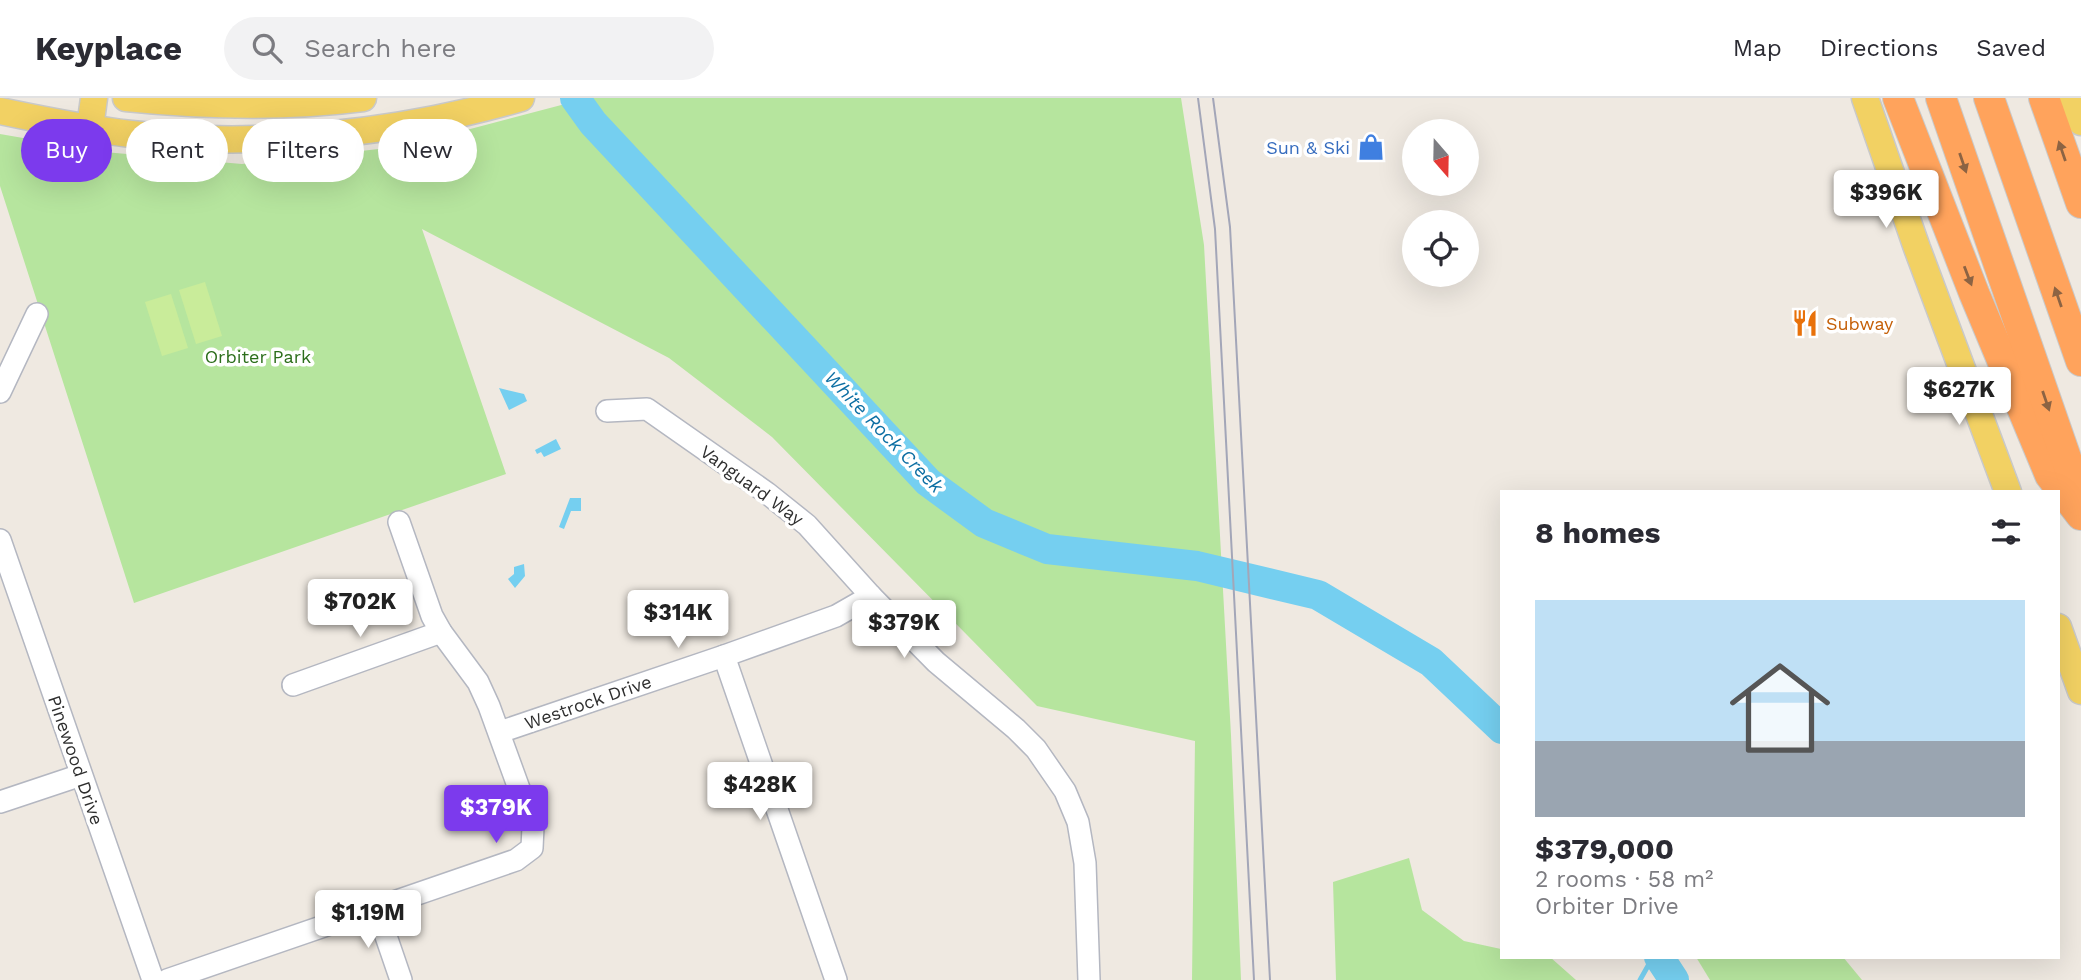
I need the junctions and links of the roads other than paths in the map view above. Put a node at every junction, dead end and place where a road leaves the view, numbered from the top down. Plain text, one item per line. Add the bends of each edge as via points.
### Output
1 (94, 98) edge
2 (126, 98) edge
3 (521, 98) edge
4 (1865, 98) edge
5 (1898, 98) edge
6 (1941, 98) edge
7 (1989, 98) edge
8 (2044, 98) edge
9 (2073, 98) edge
10 (354, 99) edge
11 (0, 111) edge
12 (42, 119) edge
13 (91, 119) edge
14 (2081, 122) edge
15 (112, 131) edge
16 (2081, 203) edge
17 (37, 314) dead end
18 (2081, 361) edge
19 (0, 391) edge
20 (607, 411) dead end
21 (2007, 490) edge
22 (2081, 501) edge
23 (2081, 515) edge
24 (399, 522) dead end
25 (0, 540) edge
26 (871, 596) junction
27 (441, 632) junction
28 (2060, 633) edge
29 (724, 656) junction
30 (293, 685) dead end
31 (2081, 691) edge
32 (500, 732) junction
33 (81, 775) junction
34 (0, 802) edge
35 (376, 907) junction
36 (153, 980) edge
37 (167, 980) edge
38 (401, 980) edge
39 (836, 980) edge
40 (1089, 980) edge

1 - 13 main road
2 - 10 main road via 251,106
3 - 15 main road via 388,128 348,132 230,140
4 - 21 main road
5 -> 23 highway via 2050,475
6 -> 22 highway
18 -> 7 highway
16 -> 8 highway
9 - 14 main road
11 - 12 main road
17 - 19 street
20 - 26 street, Vanguard Way via 647,410 767,493 807,525
24 - 27 street
25 - 33 street, Pinewood Drive
26 - 29 street, Westrock Drive via 836,617
26 - 40 street, Vanguard Way via 936,662 1037,749 1065,791 1078,822 1085,863
27 - 30 street
27 - 32 street via 478,682
28 - 31 main road
29 - 32 street, Westrock Drive
29 - 39 street
32 - 35 street via 533,827 532,848 516,860
33 - 34 street
33 - 36 street, Pinewood Drive
35 - 37 street
35 - 38 street

